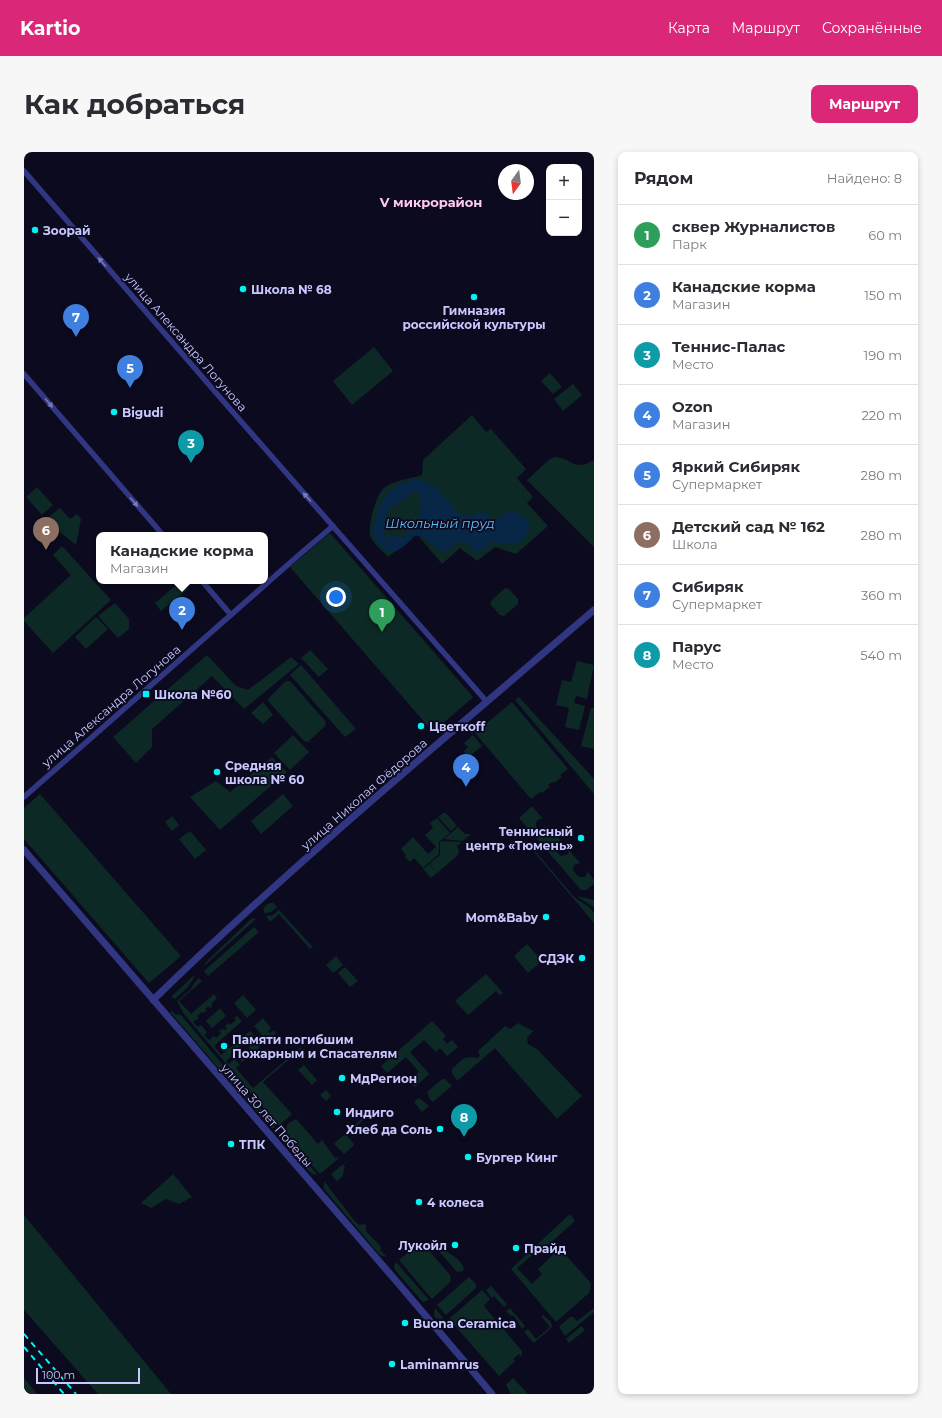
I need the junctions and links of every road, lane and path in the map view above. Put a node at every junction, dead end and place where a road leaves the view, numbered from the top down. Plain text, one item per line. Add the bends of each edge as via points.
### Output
1 (24, 171) edge
2 (24, 374) edge
3 (334, 526) junction
4 (160, 532) edge
5 (268, 583) edge
6 (205, 584) edge
7 (267, 584) edge
8 (594, 610) edge
9 (231, 615) junction
10 (487, 702) junction
11 (24, 797) edge
12 (24, 850) edge
13 (153, 1000) junction
14 (492, 1394) edge

3 -> 1 street, улица Александра Логунова via 290,479
2 -> 4 street
3 - 5 street, улица Александра Логунова
3 - 10 street, улица Александра Логунова
6 - 9 street
7 - 9 street, улица Александра Логунова
8 - 10 street, улица Николая Фёдорова
9 - 11 street, улица Александра Логунова
10 - 13 street, улица Николая Фёдорова via 268,892
12 - 13 street, улица 30 лет Победы
13 - 14 street, улица 30 лет Победы

